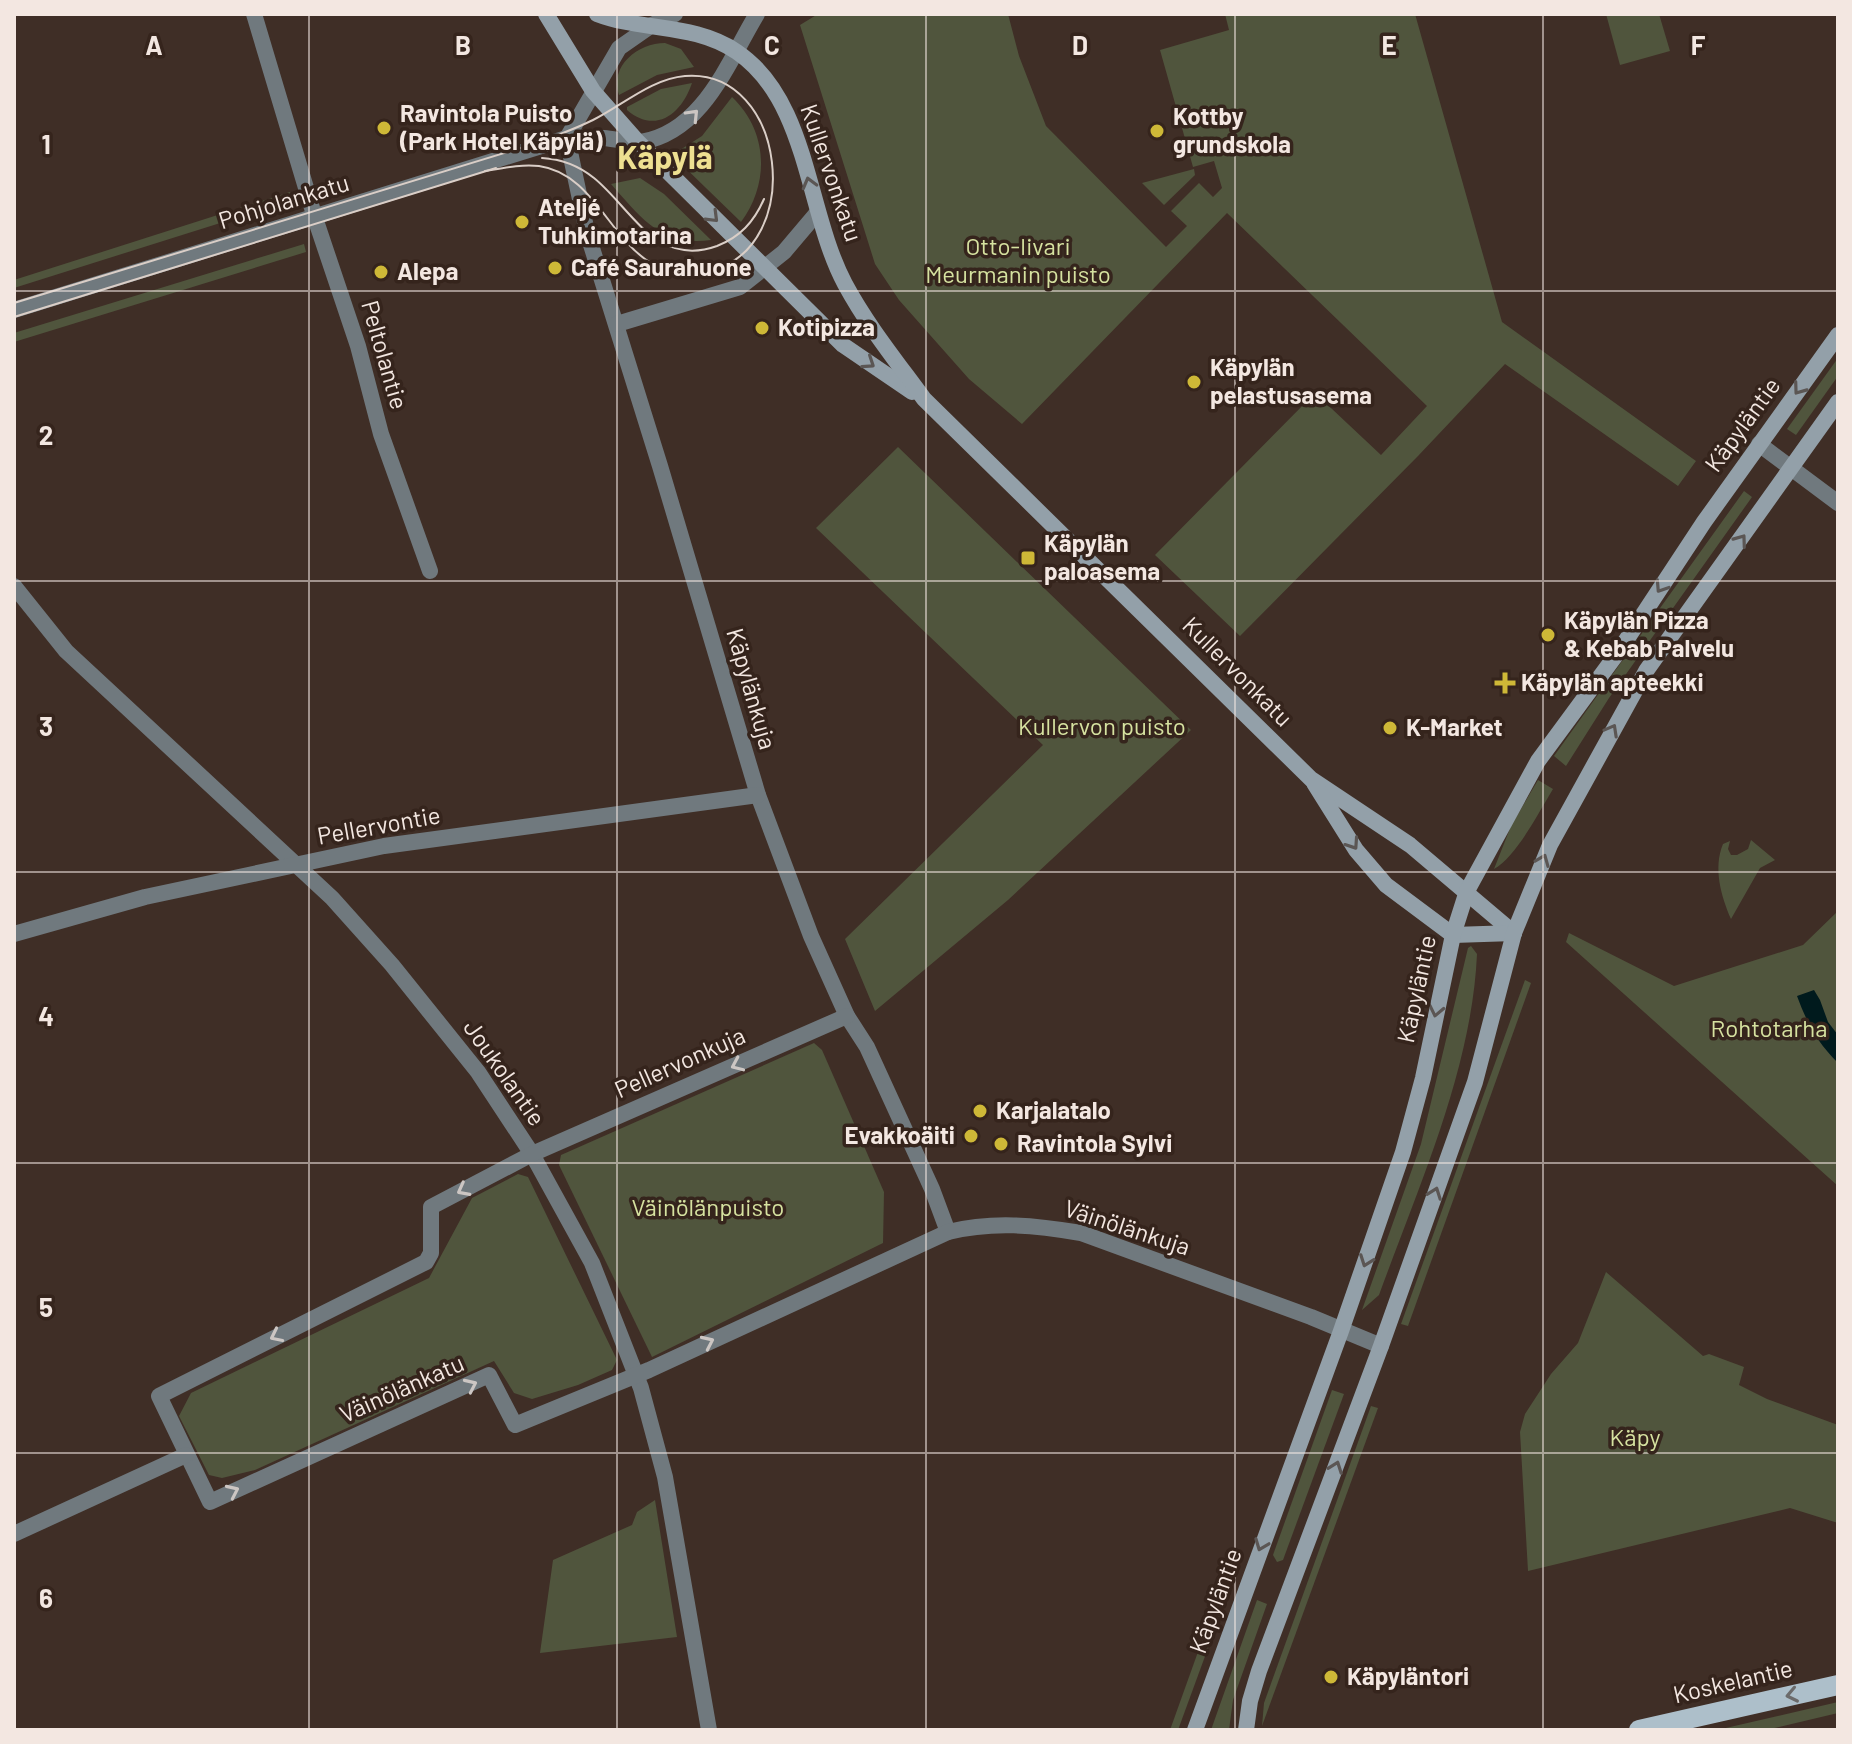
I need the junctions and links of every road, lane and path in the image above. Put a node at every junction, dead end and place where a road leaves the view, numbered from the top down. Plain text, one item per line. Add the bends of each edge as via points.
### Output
1 (254, 14) edge
2 (546, 14) edge
3 (597, 14) edge
4 (675, 14) edge
5 (757, 14) edge
6 (652, 25) junction
7 (736, 51) junction
8 (593, 91) junction
9 (567, 138) junction
10 (638, 142) junction
11 (817, 213) junction
12 (315, 218) junction
13 (765, 270) junction
14 (14, 310) edge
15 (617, 324) junction
16 (1838, 335) edge
17 (924, 399) junction
18 (1838, 402) edge
19 (1759, 444) junction
20 (1793, 468) junction
21 (1838, 503) edge
22 (430, 571) dead end
23 (14, 586) edge
24 (1311, 779) junction
25 (758, 795) junction
26 (299, 866) junction
27 (1467, 891) junction
28 (1514, 933) junction
29 (14, 934) edge
30 (1453, 935) junction
31 (847, 1016) junction
32 (532, 1154) junction
33 (948, 1232) junction
34 (1341, 1331) junction
35 (1381, 1346) junction
36 (637, 1374) junction
37 (186, 1455) junction
38 (14, 1534) edge
39 (1838, 1685) edge
40 (709, 1730) edge
41 (1195, 1730) edge
42 (1246, 1730) edge
43 (1639, 1730) edge

1 - 12 street, Peltolantie
2 - 8 main road, Kullervonkatu
3 - 6 main road, Kullervonkatu
4 - 6 street
5 - 7 street, Pohjolankatu
6 - 7 main road, Kullervonkatu via 709,38
6 - 8 street via 619,48
10 -> 7 street, Pohjolankatu via 668,134 688,121
11 -> 7 main road, Kullervonkatu via 785,109 774,89
8 - 9 street
8 - 10 main road, Kullervonkatu
9 - 10 street, Pohjolankatu
9 - 12 street, Pohjolankatu
9 - 15 street, Käpylänkuja via 587,232
10 -> 13 main road, Kullervonkatu
11 - 13 street
11 - 17 main road, Kullervonkatu via 844,283
12 - 14 street, Pohjolankatu
12 - 22 street, Peltolantie via 381,434
13 - 15 street via 726,293
13 -> 17 main road, Kullervonkatu via 843,345
15 - 25 street, Käpylänkuja
16 -> 19 main road, Käpyläntie
17 - 24 main road, Kullervonkatu
18 - 20 main road
19 - 20 street
19 -> 27 main road, Käpyläntie via 1538,761
20 - 21 street
28 -> 20 main road via 1550,845 1646,671
23 - 26 street, Joukolantie via 66,651
24 - 27 main road, Kullervonkatu via 1410,845
24 -> 30 main road, Kullervonkatu via 1356,850 1386,885
25 - 26 street, Pellervontie via 384,846
25 - 31 street, Käpylänkuja
26 - 29 street, Pellervontie via 145,897
26 - 32 street, Joukolantie via 402,976 478,1072
27 - 28 main road, Kullervonkatu
27 - 30 main road, Käpyläntie
28 - 30 main road
35 -> 28 main road via 1475,1082
30 -> 34 main road, Käpyläntie via 1403,1152
31 -> 32 street, Pellervonkuja
31 - 33 street, Käpylänkuja via 867,1047
32 - 36 street, Joukolantie via 592,1263
32 -> 37 street, Väinölänkatu via 431,1207 431,1253 426,1262 159,1396
33 - 34 street, Väinölänkuja via 981,1224 1081,1233
36 -> 33 street, Väinölänkuja
34 - 35 street, Väinölänkuja
34 -> 41 main road, Käpyläntie
42 -> 35 main road via 1259,1671
37 -> 36 street, Väinölänkatu via 210,1502 489,1375 515,1425
36 - 40 street, Joukolantie via 665,1477
37 - 38 street
39 -> 43 main road, Koskelantie

